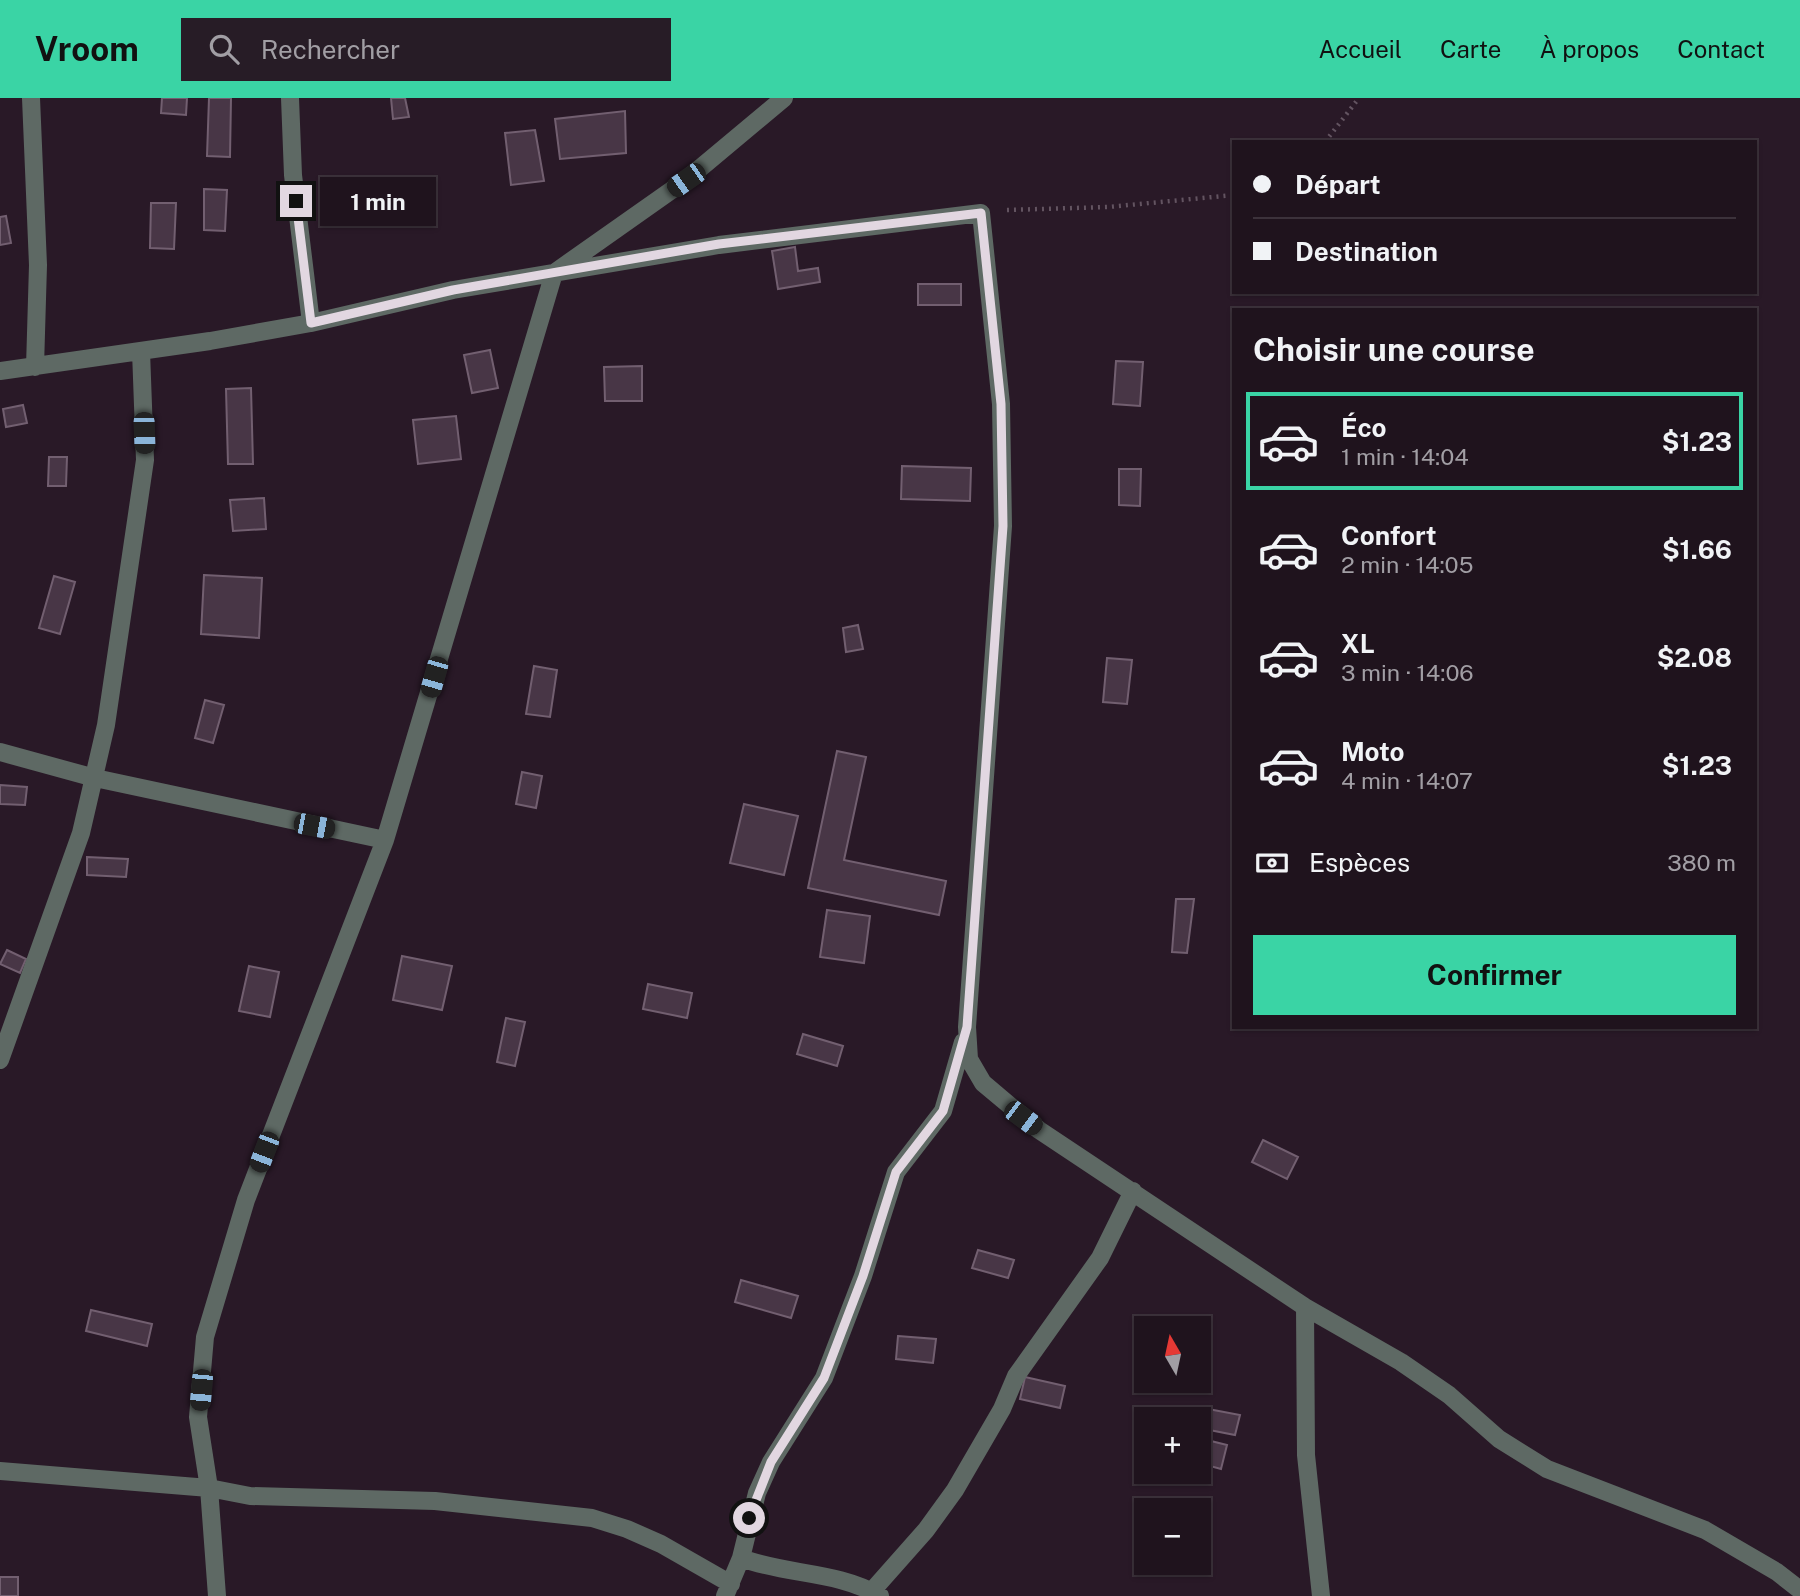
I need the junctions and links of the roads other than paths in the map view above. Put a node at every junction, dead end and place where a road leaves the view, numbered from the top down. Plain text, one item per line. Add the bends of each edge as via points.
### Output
1 (31, 98) edge
2 (290, 98) edge
3 (784, 98) edge
4 (554, 273) junction
5 (311, 323) junction
6 (141, 351) junction
7 (35, 367) junction
8 (0, 371) edge
9 (0, 752) edge
10 (95, 778) junction
11 (385, 840) junction
12 (967, 1027) junction
13 (0, 1060) edge
14 (1133, 1191) junction
15 (1305, 1307) junction
16 (0, 1471) edge
17 (209, 1488) junction
18 (741, 1558) junction
19 (728, 1590) edge
20 (1800, 1590) edge
21 (876, 1593) edge
22 (217, 1596) edge
23 (1321, 1596) edge

1 - 7 street via 38,265
2 - 5 street via 293,175
3 - 4 street via 686,180
4 - 5 street via 453,290
4 - 11 street
4 - 12 street via 719,244 981,213 1001,404 1003,526
5 - 6 street
6 - 7 street
6 - 10 street via 145,460
7 - 8 street
9 - 10 street
10 - 11 street
10 - 13 street
11 - 17 street via 246,1200 205,1337 198,1417
12 - 14 street via 969,1059 982,1083 1039,1130
12 - 18 street via 943,1111 896,1172 824,1378 771,1462 757,1493
14 - 15 street
14 - 21 street via 1100,1258 1016,1376 955,1490
15 - 20 street via 1401,1362 1449,1395 1499,1439 1547,1469 1704,1530
15 - 23 street via 1306,1455
16 - 17 street
17 - 19 street via 250,1496 435,1500 592,1518 661,1544
17 - 22 street
18 - 19 street
18 - 21 street

